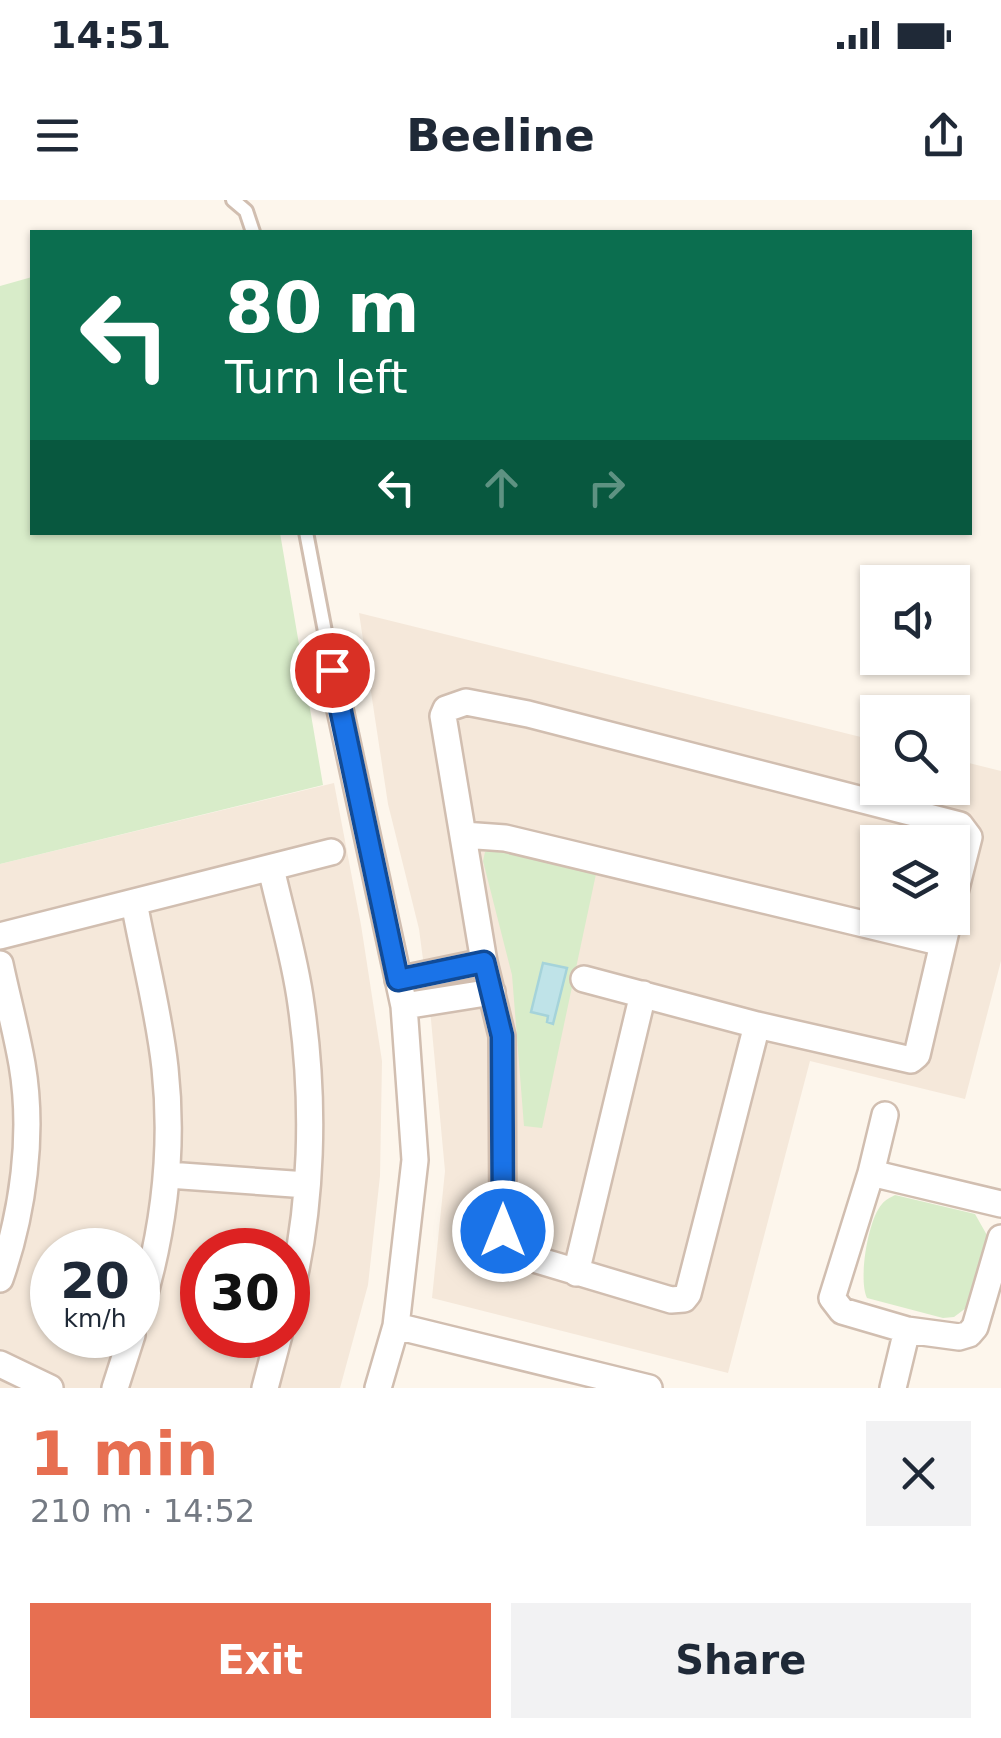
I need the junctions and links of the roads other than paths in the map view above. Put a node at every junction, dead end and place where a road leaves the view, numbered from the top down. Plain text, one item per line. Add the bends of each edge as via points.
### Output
1 (233, 200) edge
2 (253, 230) edge
3 (307, 535) edge
4 (339, 705) joint
5 (960, 825) edge
6 (462, 835) junction
7 (332, 852) dead end
8 (272, 868) junction
9 (134, 902) junction
10 (860, 912) edge
11 (945, 935) edge
12 (0, 936) edge
13 (484, 962) junction
14 (0, 964) edge
15 (398, 980) junction
16 (584, 980) dead end
17 (492, 992) junction
18 (642, 994) junction
19 (404, 1006) junction
20 (757, 1025) junction
21 (885, 1116) dead end
22 (871, 1173) junction
23 (168, 1175) junction
24 (307, 1186) junction
25 (1001, 1204) edge
26 (158, 1228) edge
27 (300, 1228) edge
28 (1001, 1238) edge
29 (576, 1273) junction
30 (0, 1279) edge
31 (396, 1326) junction
32 (906, 1330) junction
33 (125, 1358) edge
34 (273, 1358) edge
35 (0, 1364) edge
36 (50, 1388) edge
37 (115, 1388) edge
38 (265, 1388) edge
39 (378, 1388) edge
40 (649, 1388) edge
41 (893, 1388) edge

1 - 2 lane
3 - 4 lane
4 - 15 street
5 - 6 street via 466,702 452,704 443,716
6 - 10 street via 504,838
6 - 13 street
7 - 8 street
8 - 9 street
8 - 24 street via 301,1001 309,1082
9 - 12 street
9 - 23 street via 165,1068
11 - 20 street via 911,1060
13 - 15 street
13 - 17 street
14 - 30 street via 22,1067 27,1131 15,1236
15 - 19 street
16 - 18 street
17 - 19 street
17 - 29 street via 502,1036 505,1245 511,1254
18 - 20 street
18 - 29 street
19 - 31 street via 415,1160
20 - 29 street via 688,1294 679,1302
21 - 22 street
22 - 25 street
22 - 32 street via 832,1298 842,1311
23 - 24 street
23 - 26 street
24 - 27 street
28 - 32 street via 968,1334
31 - 39 street
31 - 40 street
32 - 41 street
33 - 37 street
34 - 38 street
35 - 36 street

